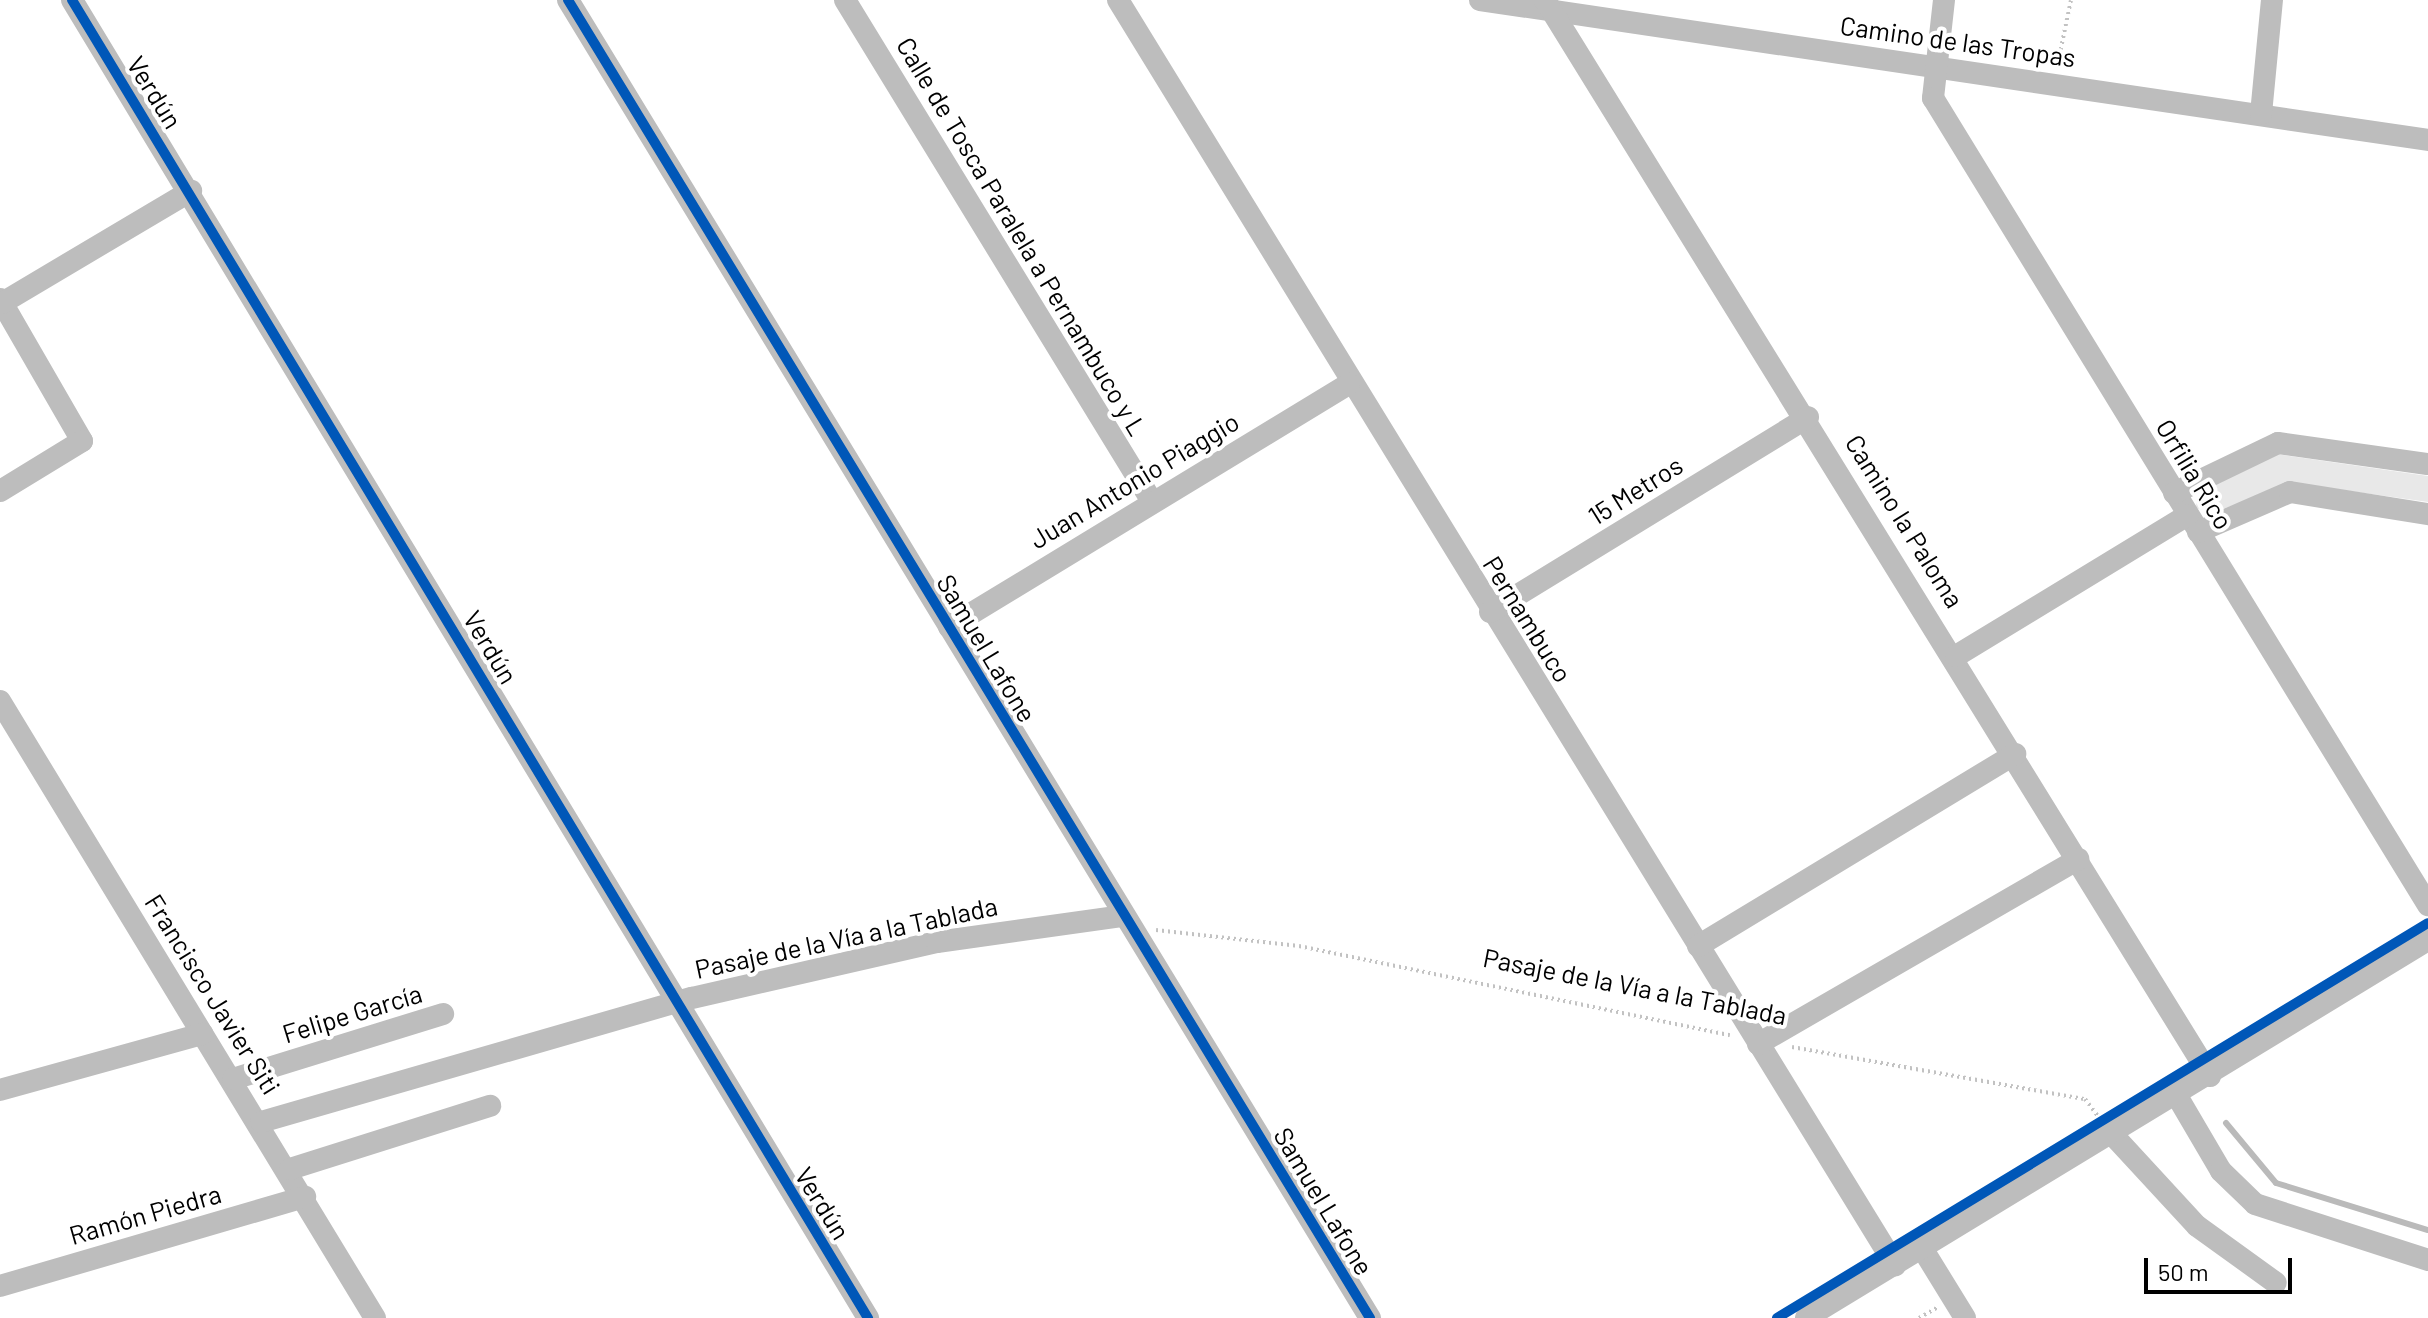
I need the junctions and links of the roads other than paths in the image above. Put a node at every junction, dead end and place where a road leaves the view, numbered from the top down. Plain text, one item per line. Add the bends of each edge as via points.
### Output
1 (72, 0) edge
2 (568, 0) edge
3 (845, 0) edge
4 (1118, 0) edge
5 (1480, 0) edge
6 (1944, 0) edge
7 (2272, 0) edge
8 (1549, 6) edge
9 (1932, 66) junction
10 (2261, 114) junction
11 (2428, 140) edge
12 (191, 191) junction
13 (1, 301) edge
14 (1349, 384) junction
15 (1808, 417) junction
16 (2428, 464) edge
17 (0, 491) edge
18 (2174, 493) junction
19 (1151, 500) junction
20 (2428, 514) edge
21 (2193, 524) junction
22 (1490, 612) junction
23 (949, 627) junction
24 (1956, 656) junction
25 (0, 701) edge
26 (2015, 754) junction
27 (2079, 859) junction
28 (2428, 905) edge
29 (1127, 921) junction
30 (2428, 940) edge
31 (1698, 946) junction
32 (674, 1003) junction
33 (443, 1014) dead end
34 (202, 1034) junction
35 (1758, 1044) junction
36 (2210, 1076) junction
37 (233, 1079) junction
38 (0, 1090) edge
39 (2177, 1096) junction
40 (490, 1106) dead end
41 (261, 1122) junction
42 (2105, 1126) junction
43 (290, 1169) junction
44 (305, 1197) junction
45 (1922, 1248) junction
46 (2428, 1260) edge
47 (1895, 1265) junction
48 (2276, 1283) dead end
49 (0, 1286) edge
50 (375, 1318) edge
51 (868, 1318) edge
52 (1370, 1318) edge
53 (1806, 1318) edge
54 (1965, 1318) edge

1 - 12 street, Verdún
2 - 23 street, Samuel Lafone
3 - 19 street, Calle de Tosca Paralela a Pernambuco y L
4 - 14 street, Pernambuco
5 - 8 street, Camino de las Tropas
6 - 9 street, Orfilia Rico
7 - 10 street
8 - 9 street, Camino de las Tropas
8 - 15 street, Camino la Paloma
9 - 10 street, Camino de las Tropas
9 - 18 street, Orfilia Rico via 1933,98
10 - 11 street, Camino de las Tropas
12 - 13 street
12 - 32 street, Verdún
13 - 17 street via 82,441
14 - 19 street, Juan Antonio Piaggio
14 - 22 street, Pernambuco
15 - 22 street, 15 Metros
15 - 24 street, Camino la Paloma
16 - 18 street via 2278,443
18 - 21 street, Orfilia Rico
19 - 23 street, Juan Antonio Piaggio
20 - 21 street via 2290,492
21 - 24 street
21 - 28 street, Orfilia Rico
22 - 31 street, Pernambuco
23 - 29 street, Samuel Lafone
24 - 26 street, Camino la Paloma
25 - 34 street, Francisco Javier Siti
26 - 27 street, Camino la Paloma
26 - 31 street
27 - 35 street
27 - 36 street, Camino la Paloma
29 - 32 street, Pasaje de la Vía a la Tablada via 937,942
29 - 52 street, Samuel Lafone
30 - 36 street
31 - 35 street, Pernambuco
32 - 41 street, Pasaje de la Vía a la Tablada
32 - 51 street, Verdún
33 - 37 street, Felipe García
34 - 37 street, Francisco Javier Siti
34 - 38 street
35 - 47 street, Pernambuco
36 - 39 street
37 - 41 street, Francisco Javier Siti
39 - 42 street
39 - 46 street via 2221,1171 2255,1204
40 - 43 street
41 - 43 street, Francisco Javier Siti
42 - 45 street
42 - 48 street via 2197,1226
43 - 44 street, Francisco Javier Siti
44 - 49 street, Ramón Piedra
44 - 50 street, Francisco Javier Siti
45 - 47 street
45 - 54 street
47 - 53 street

